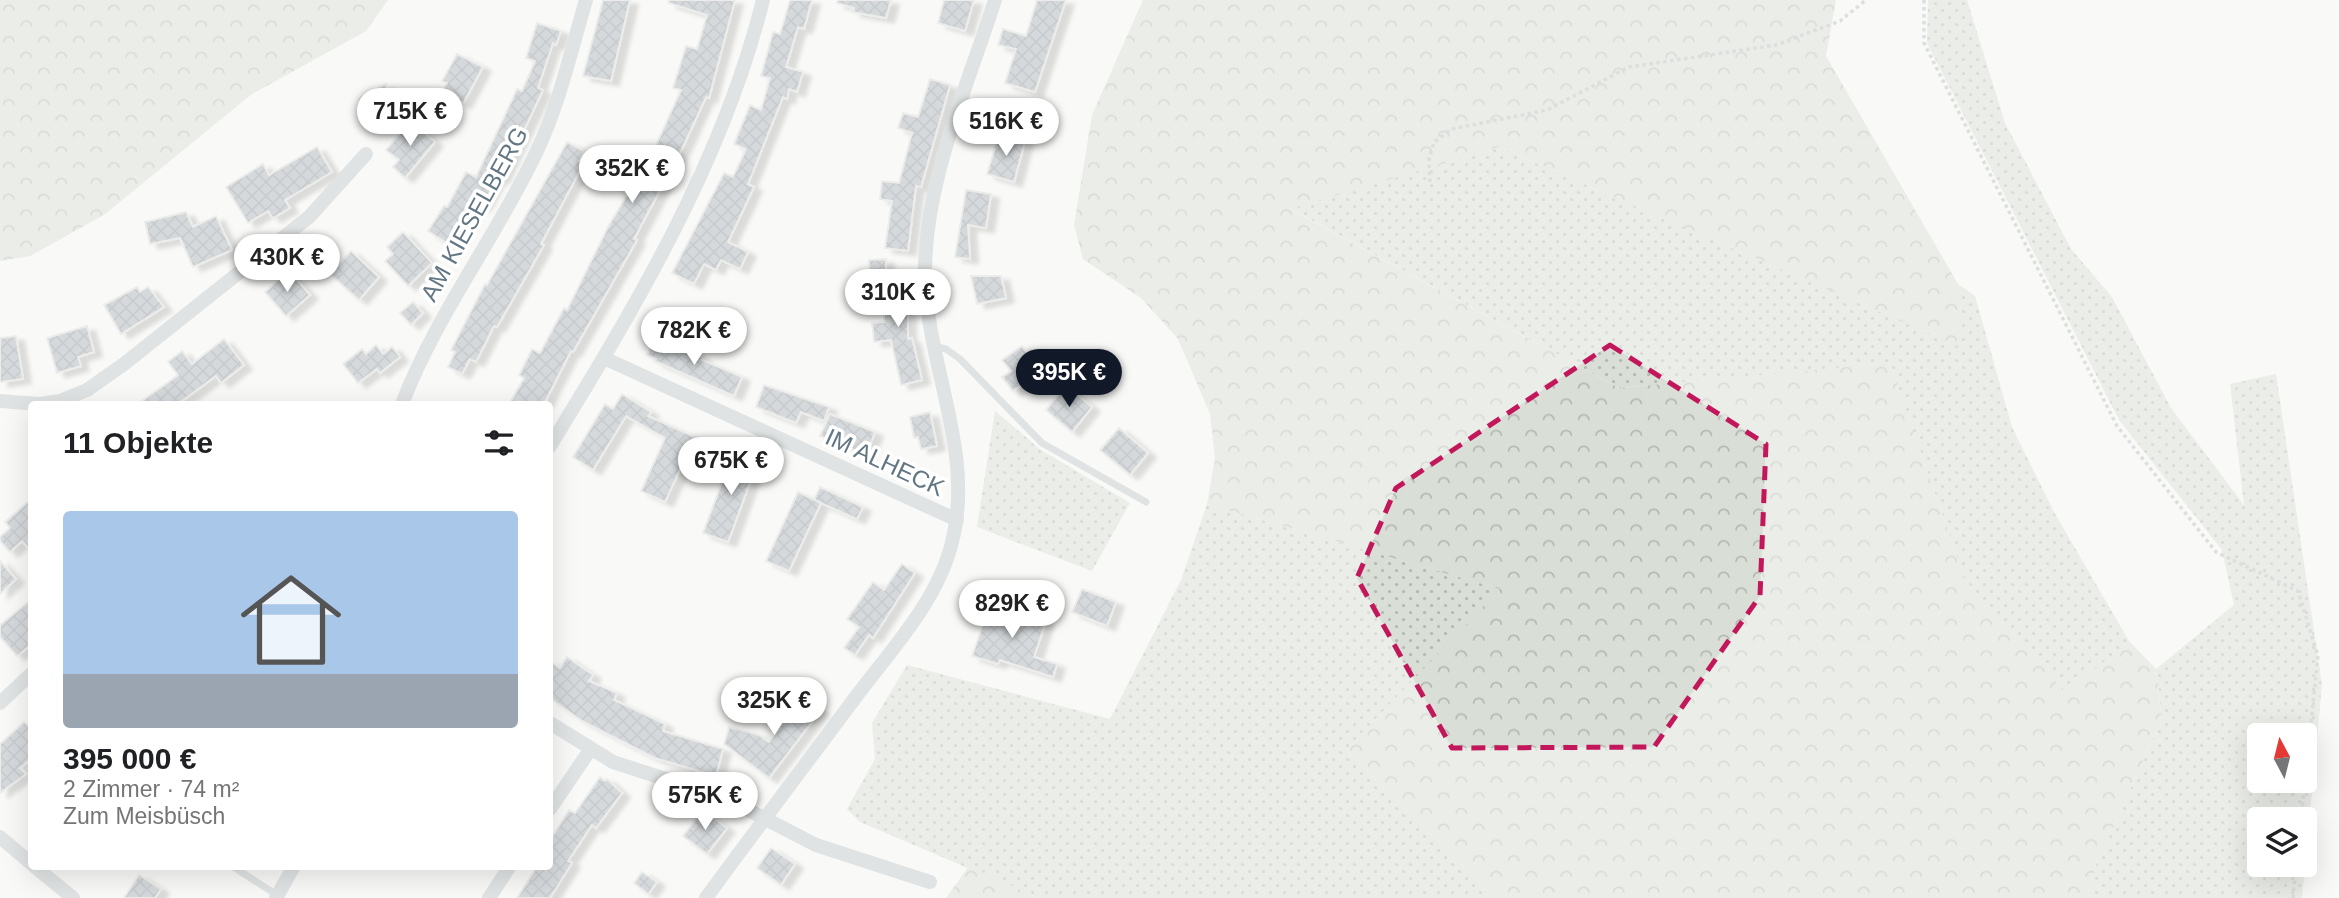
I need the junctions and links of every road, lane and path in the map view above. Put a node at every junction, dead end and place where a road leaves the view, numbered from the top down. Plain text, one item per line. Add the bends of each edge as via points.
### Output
1 (586, 0) edge
2 (763, 0) edge
3 (995, 0) edge
4 (1866, 0) edge
5 (1924, 0) edge
6 (366, 153) dead end
7 (1430, 182) dead end
8 (933, 346) junction
9 (604, 358) junction
10 (0, 401) edge
11 (61, 401) edge
12 (403, 401) edge
13 (28, 403) edge
14 (553, 441) edge
15 (1146, 502) dead end
16 (957, 520) junction
17 (28, 677) edge
18 (0, 703) edge
19 (553, 725) edge
20 (590, 750) junction
21 (553, 805) edge
22 (2302, 807) edge
23 (766, 817) junction
24 (0, 837) edge
25 (28, 861) edge
26 (39, 870) edge
27 (238, 870) edge
28 (292, 870) edge
29 (507, 870) edge
30 (2294, 877) edge
31 (930, 882) dead end
32 (276, 896) edge
33 (74, 898) edge
34 (489, 898) edge
35 (706, 898) edge
36 (2292, 898) edge

1 - 12 street, AM KIESELBERG via 537,151 426,348
2 - 9 street via 748,58 702,171
3 - 8 street via 931,208 925,275
4 - 7 path via 1840,21 1776,45 1629,67 1547,110 1452,129 1434,142
5 - 22 path via 1924,43 2117,426 2216,552 2298,591 2318,656
6 - 11 street via 309,217 124,364 87,390
8 - 15 lane via 960,359 1042,443
8 - 16 street via 956,450
9 - 14 street
9 - 16 street, IM ALHECK
10 - 13 street
16 - 23 street via 933,589
17 - 18 street
19 - 20 street
20 - 21 street
20 - 23 street
23 - 31 street via 816,845
23 - 35 street
24 - 25 street
26 - 33 street
27 - 32 lane
28 - 32 street
29 - 34 street
30 - 36 path

